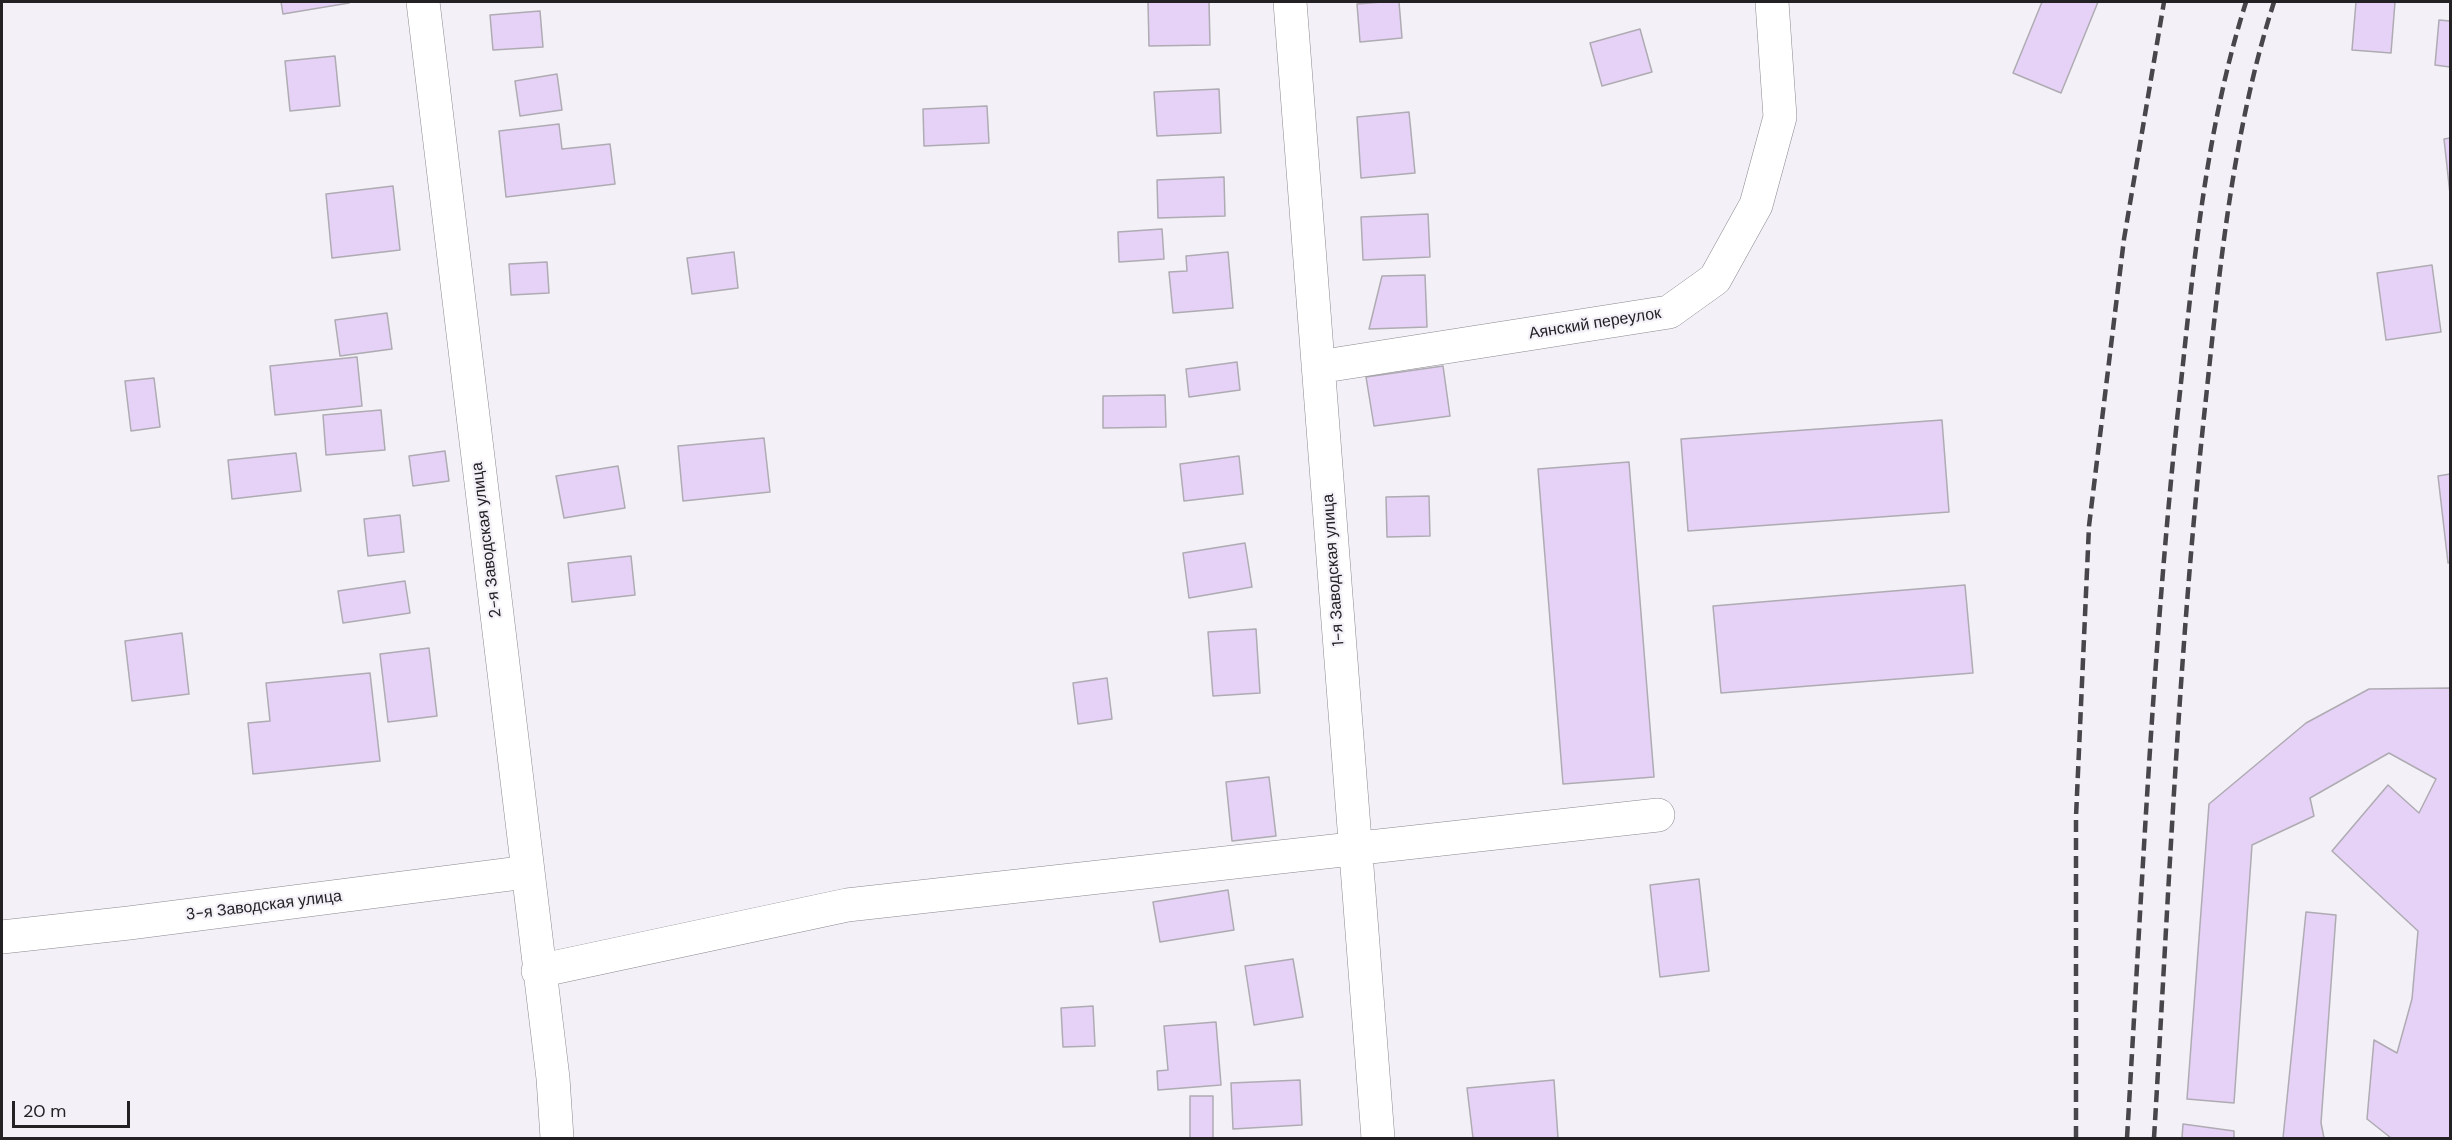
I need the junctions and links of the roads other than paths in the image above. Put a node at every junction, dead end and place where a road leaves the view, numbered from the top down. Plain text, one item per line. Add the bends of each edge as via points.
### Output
1 (423, 2) edge
2 (1290, 2) edge
3 (1772, 2) edge
4 (1318, 367) junction
5 (1658, 815) dead end
6 (1356, 849) junction
7 (527, 872) junction
8 (2, 937) edge
9 (538, 971) junction
10 (557, 1138) edge
11 (1378, 1138) edge

1 - 7 street, 2-я Заводская улица
2 - 4 street, 1-я Заводская улица
3 - 4 street, Аянский переулок via 1780,117 1756,205 1715,279 1669,312
4 - 6 street, 1-я Заводская улица
5 - 6 street
6 - 9 street via 847,905
6 - 11 street, 1-я Заводская улица
7 - 8 street, 3-я Заводская улица
7 - 9 street, 2-я Заводская улица
9 - 10 street, 2-я Заводская улица

